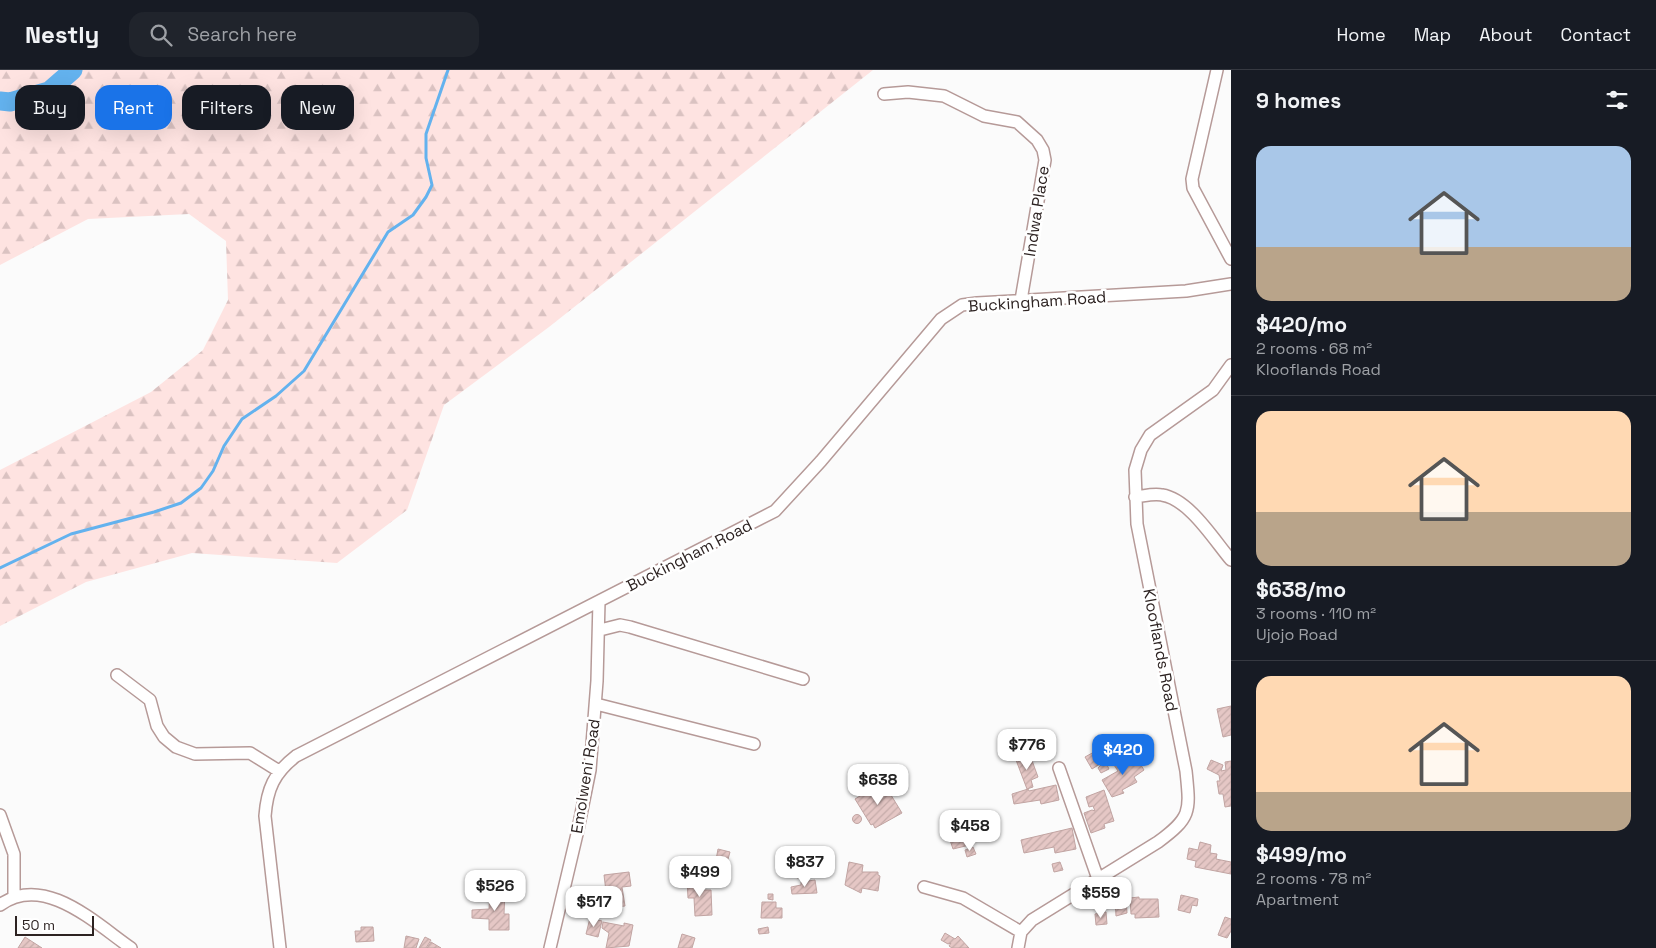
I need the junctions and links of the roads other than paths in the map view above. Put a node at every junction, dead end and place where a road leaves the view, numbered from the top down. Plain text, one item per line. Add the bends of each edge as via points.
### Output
1 (1217, 70) edge
2 (884, 94) dead end
3 (1231, 258) edge
4 (1231, 284) edge
5 (1021, 300) junction
6 (1231, 364) edge
7 (1135, 497) junction
8 (1231, 560) edge
9 (599, 601) junction
10 (600, 630) junction
11 (117, 675) dead end
12 (803, 679) dead end
13 (596, 704) junction
14 (754, 744) dead end
15 (1060, 768) dead end
16 (279, 771) junction
17 (0, 815) edge
18 (1098, 879) junction
19 (924, 887) dead end
20 (14, 897) junction
21 (0, 905) edge
22 (1021, 932) junction
23 (131, 948) edge
24 (280, 948) edge
25 (550, 948) edge
26 (1018, 948) edge

1 - 3 street via 1192,178 1193,188
2 - 5 street, Indwa Place via 908,92 944,96 984,116 1017,122 1037,140 1045,160
4 - 5 street, Buckingham Road via 1186,291
5 - 9 street, Buckingham Road via 962,305 946,313 775,511
6 - 7 street, Klooflands Road via 1213,390 1150,435 1141,450 1136,470
7 - 8 street via 1160,494 1172,497 1197,519
7 - 18 street, Klooflands Road via 1137,524 1186,771 1188,810 1176,829
9 - 10 street, Emolweni Road
9 - 16 street, Buckingham Road via 296,756
10 - 12 street via 630,627
10 - 13 street, Emolweni Road
11 - 16 street via 150,700 157,726 176,747 194,754 250,753
13 - 14 street
13 - 25 street, Emolweni Road via 590,770
15 - 18 street
16 - 24 street, Buckingham Road via 270,784 265,816
17 - 20 street via 14,854
18 - 22 street, Klooflands Road via 1047,909
19 - 22 street via 963,898
20 - 21 street
20 - 23 street via 34,894 60,901
22 - 26 street

